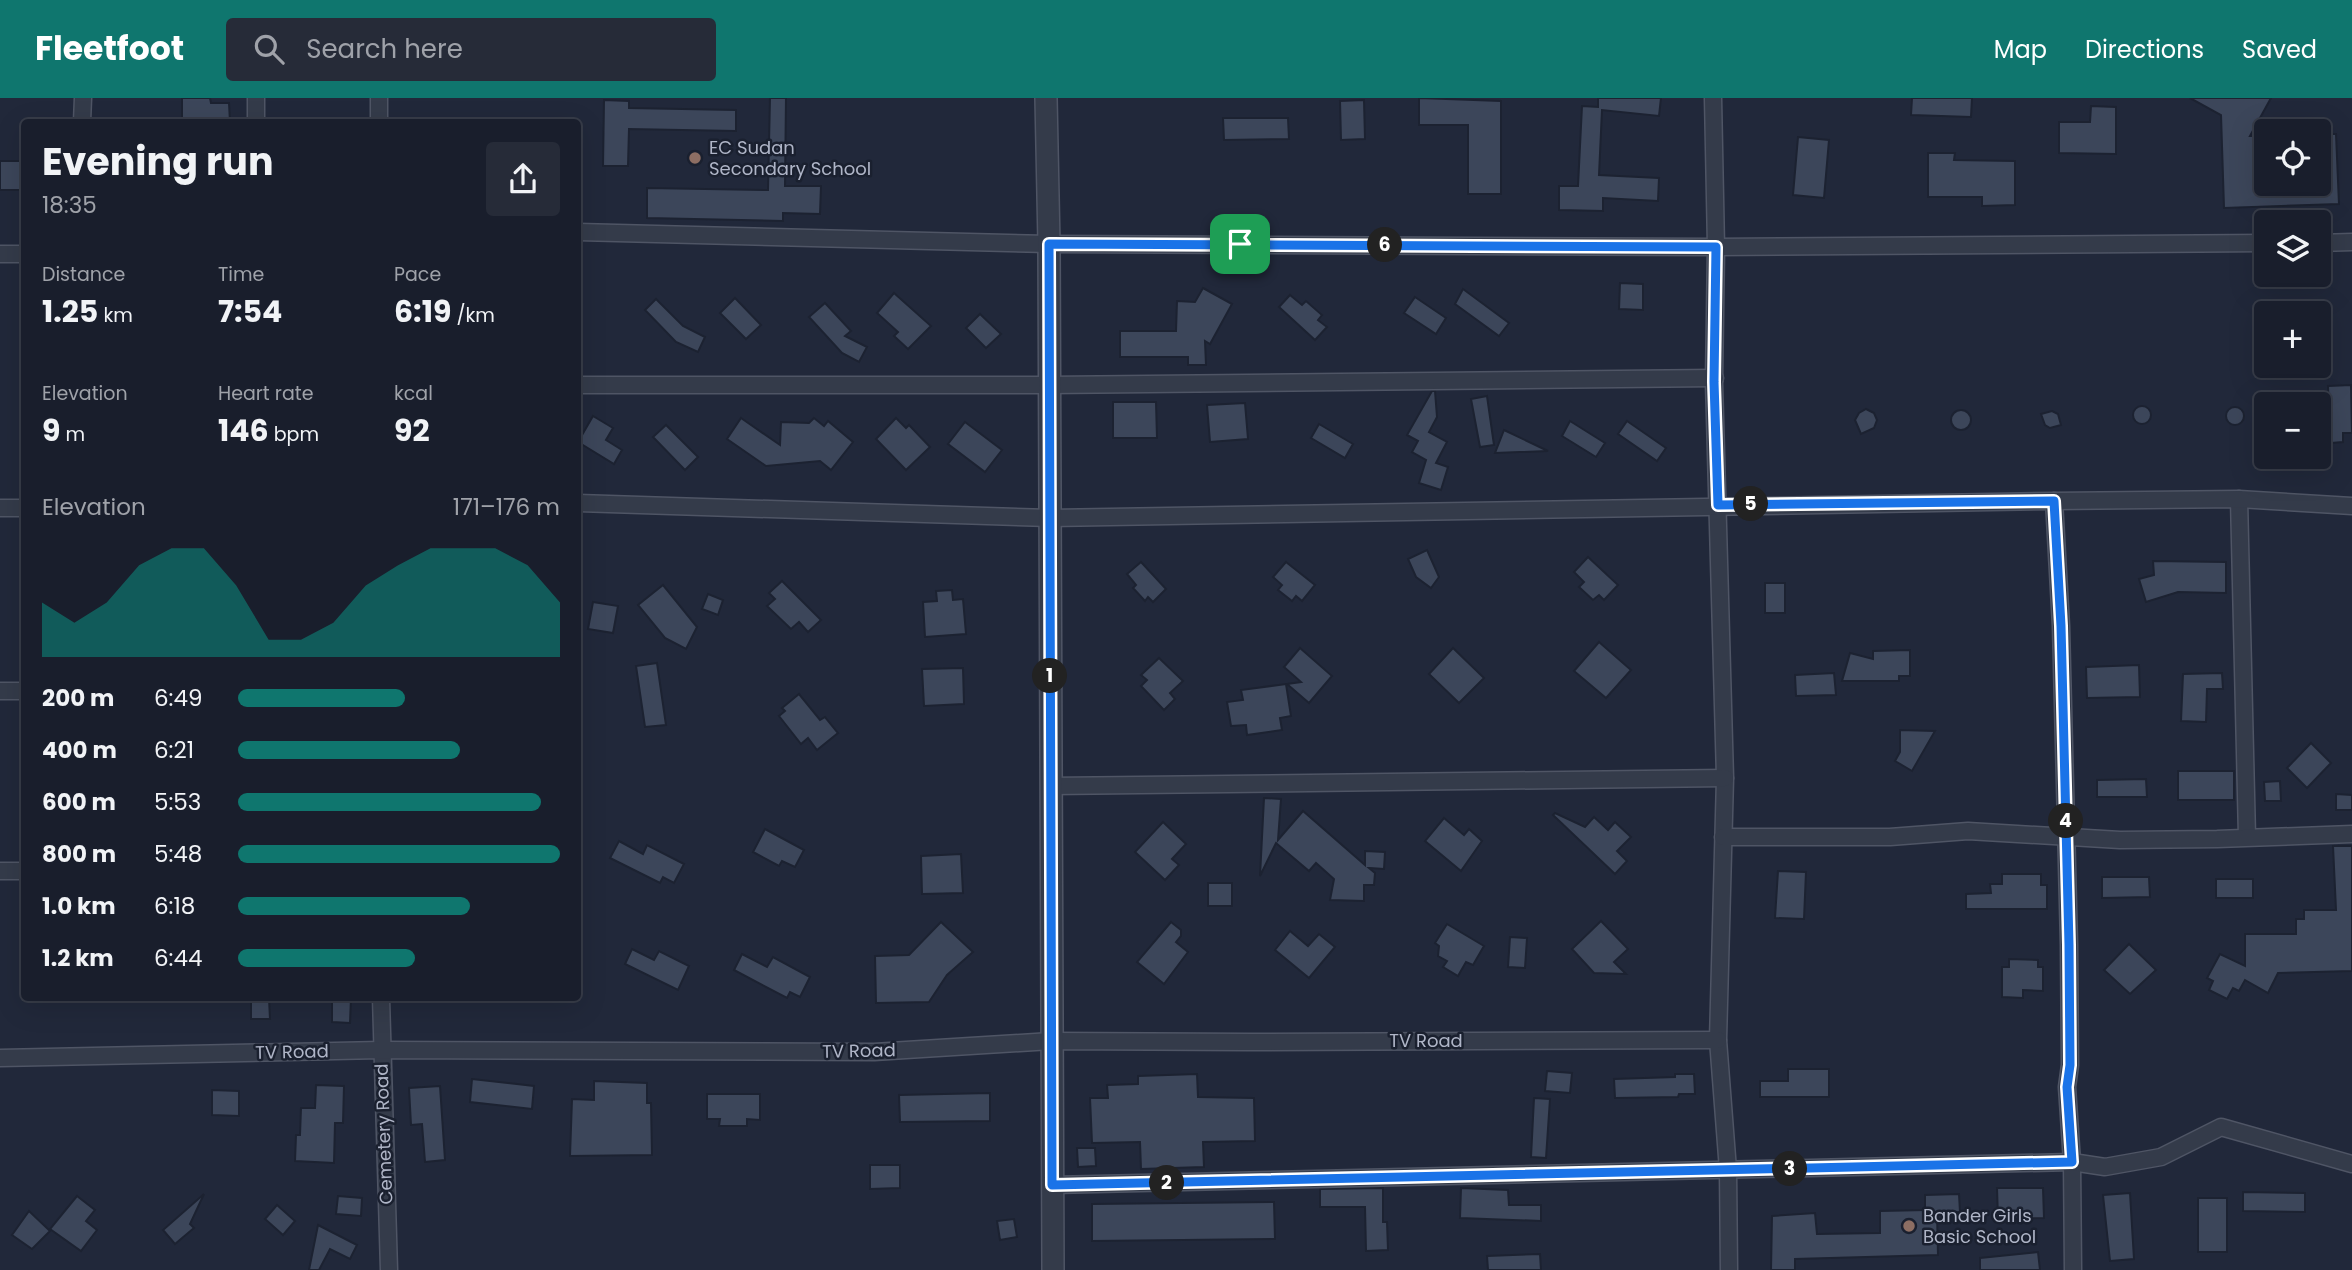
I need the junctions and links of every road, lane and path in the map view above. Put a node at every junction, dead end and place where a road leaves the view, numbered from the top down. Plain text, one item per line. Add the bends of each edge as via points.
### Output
1 (83, 98) edge
2 (256, 98) edge
3 (379, 98) edge
4 (1046, 98) edge
5 (1713, 98) edge
6 (82, 119) edge
7 (256, 119) edge
8 (379, 119) edge
9 (581, 232) edge
10 (2352, 242) edge
11 (2254, 243) edge
12 (2331, 243) edge
13 (1049, 244) junction
14 (1716, 247) junction
15 (0, 254) edge
16 (21, 254) edge
17 (1715, 378) junction
18 (581, 385) edge
19 (1049, 385) junction
20 (2239, 499) junction
21 (2054, 501) junction
22 (581, 503) edge
23 (1718, 505) junction
24 (2352, 506) edge
25 (0, 508) edge
26 (21, 508) edge
27 (1050, 518) junction
28 (0, 691) edge
29 (21, 691) edge
30 (1725, 778) junction
31 (1051, 786) junction
32 (2352, 834) edge
33 (2066, 835) junction
34 (1724, 837) junction
35 (2247, 837) junction
36 (0, 871) edge
37 (21, 871) edge
38 (381, 1001) edge
39 (1718, 1040) junction
40 (1051, 1041) junction
41 (381, 1049) junction
42 (0, 1058) edge
43 (2072, 1162) junction
44 (2352, 1164) edge
45 (1728, 1170) junction
46 (1052, 1185) junction
47 (390, 1270) edge
48 (1053, 1270) edge
49 (1729, 1270) edge
50 (2073, 1270) edge

1 - 6 street
2 - 7 street
3 - 8 street
4 - 13 street
5 - 14 street
9 - 13 street
10 - 12 street
11 - 14 street
13 - 14 street
13 - 19 street
14 - 17 street
15 - 16 street
17 - 19 street
17 - 23 street
18 - 19 street
19 - 27 street
20 - 21 street
20 - 24 street
20 - 35 street
21 - 23 street
21 - 33 street
22 - 27 street
23 - 27 street
23 - 30 street
25 - 26 street
27 - 31 street
28 - 29 street
30 - 31 street
30 - 34 street
31 - 40 street
32 - 35 street
33 - 34 street via 1968,831
33 - 35 street via 2120,840
33 - 43 street via 2067,1087
34 - 39 street
36 - 37 street
38 - 41 street, Cemetery Road
39 - 40 street, TV Road
39 - 45 street
40 - 41 street, TV Road via 874,1052
40 - 46 street
41 - 42 street, TV Road
41 - 47 street, Cemetery Road
43 - 44 street via 2105,1167 2161,1157 2221,1128
43 - 45 street
43 - 50 street
45 - 46 street
45 - 49 street
46 - 48 street

